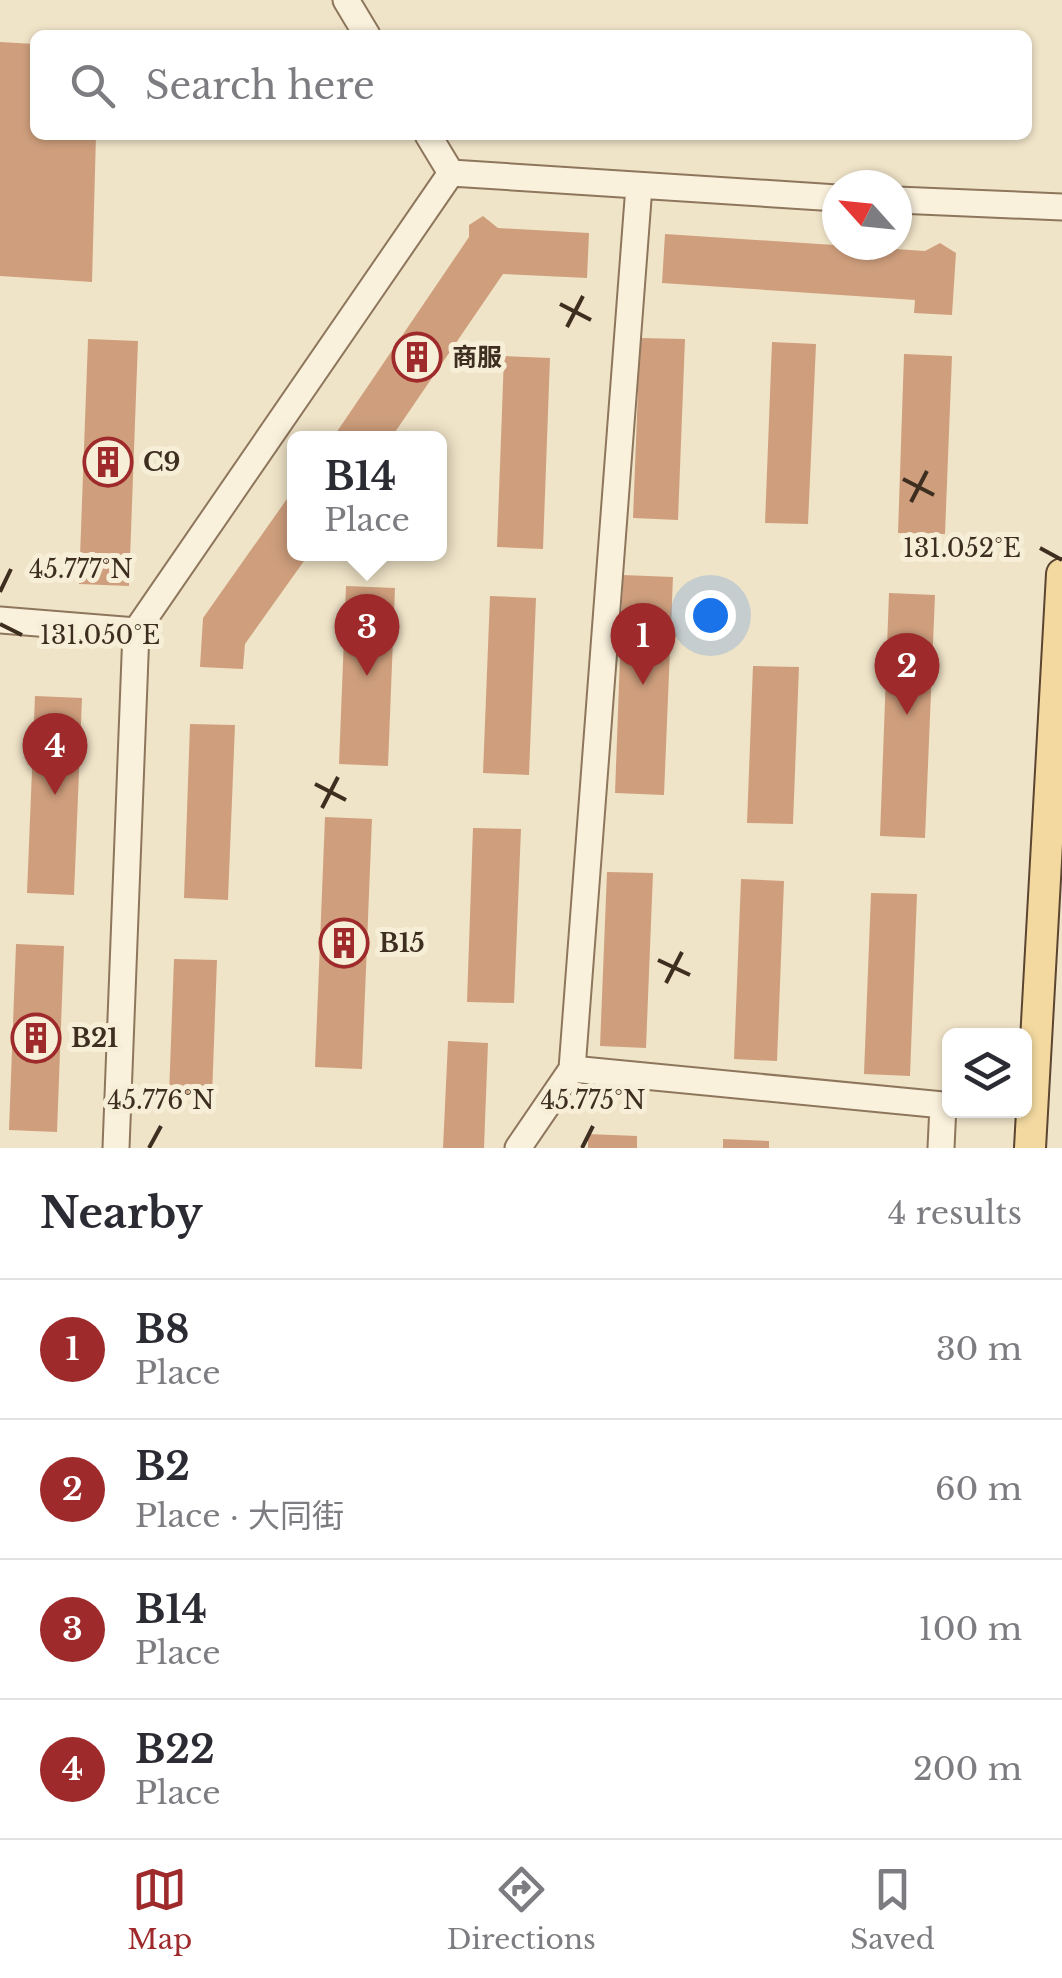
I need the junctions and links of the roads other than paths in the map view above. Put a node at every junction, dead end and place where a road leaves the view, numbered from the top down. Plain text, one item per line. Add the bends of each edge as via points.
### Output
1 (346, 0) edge
2 (364, 30) edge
3 (431, 140) edge
4 (450, 173) junction
5 (639, 186) junction
6 (822, 197) edge
7 (912, 201) edge
8 (1062, 207) edge
9 (1062, 574) edge
10 (0, 620) edge
11 (136, 631) junction
12 (572, 1069) junction
13 (116, 1148) edge
14 (518, 1148) edge
15 (941, 1148) edge
16 (1030, 1148) edge

1 - 2 street
3 - 4 street
4 - 5 street
4 - 11 street
5 - 6 street
5 - 12 street
7 - 8 street
9 - 16 main road
10 - 11 street
11 - 13 street
12 - 14 street
12 - 15 street via 943,1106

